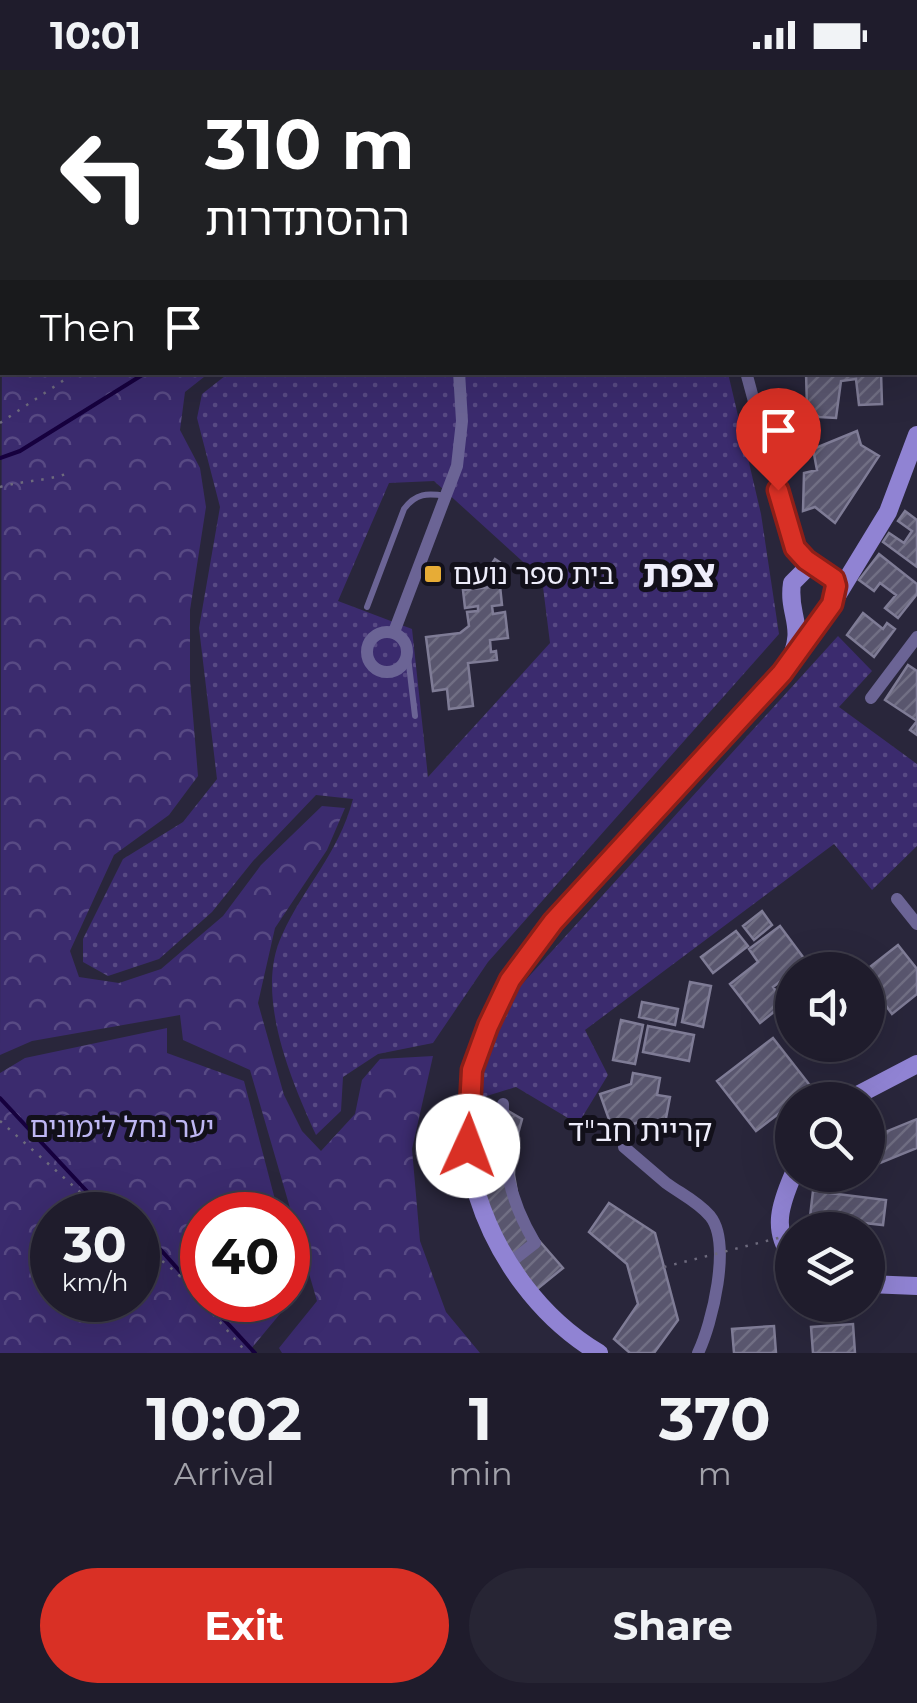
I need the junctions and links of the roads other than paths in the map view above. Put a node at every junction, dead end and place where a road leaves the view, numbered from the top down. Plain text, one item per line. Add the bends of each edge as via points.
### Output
1 (460, 375) edge
2 (747, 375) edge
3 (917, 435) edge
4 (447, 496) junction
5 (788, 526) junction
6 (865, 550) junction
7 (822, 570) junction
8 (792, 590) junction
9 (829, 606) junction
10 (367, 607) dead end
11 (394, 632) junction
12 (917, 637) edge
13 (406, 648) junction
14 (787, 667) junction
15 (871, 698) dead end
16 (415, 716) dead end
17 (897, 899) dead end
18 (917, 924) edge
19 (917, 1064) edge
20 (882, 1082) edge
21 (503, 1104) dead end
22 (624, 1147) dead end
23 (508, 1264) junction
24 (885, 1285) edge
25 (916, 1288) edge
26 (599, 1353) edge
27 (698, 1353) edge

1 - 4 street via 460,444
2 - 5 street
3 - 6 street via 888,512
4 - 10 lane via 413,497 404,509
4 - 11 street
5 - 7 street via 795,548
5 - 8 street
6 - 7 street via 854,562
6 - 9 street
7 - 8 street via 800,572
7 - 9 street via 836,586
8 - 9 street via 798,607 810,613
8 - 14 street via 798,628
9 - 14 street
11 - 13 street
11 - 13 street via 370,640 366,653 374,668 400,667
12 - 15 street
13 - 16 lane
14 - 23 street via 553,922 510,980 488,1026 472,1070 468,1146 483,1212
17 - 18 street
19 - 20 street
21 - 23 street via 502,1153 516,1211 535,1243
22 - 27 street via 714,1220 722,1267
23 - 26 street via 546,1310
24 - 25 street

